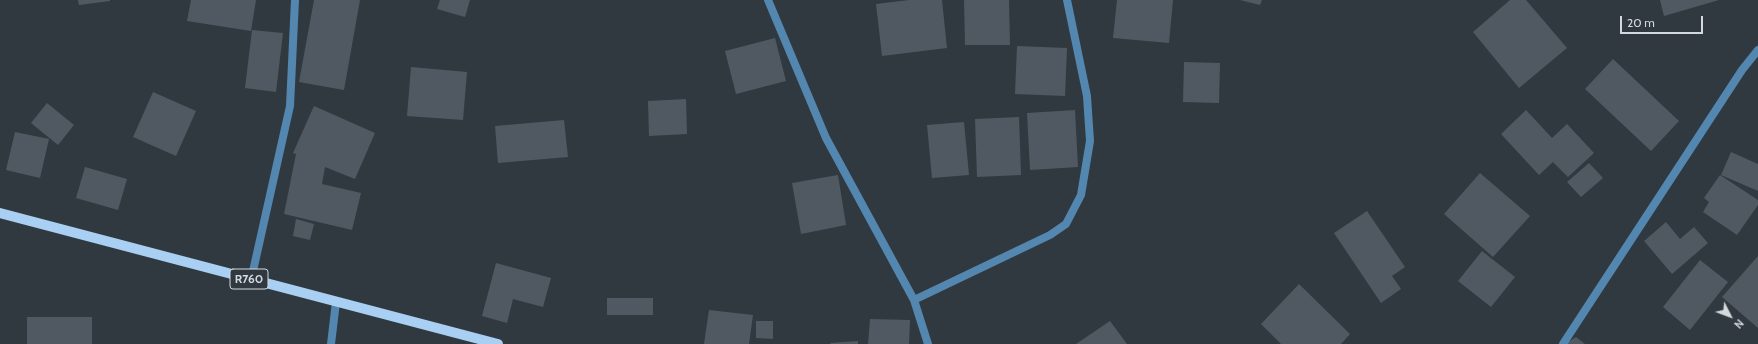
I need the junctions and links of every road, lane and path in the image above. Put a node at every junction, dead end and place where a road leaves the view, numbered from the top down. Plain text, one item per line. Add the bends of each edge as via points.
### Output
1 (295, 0) edge
2 (768, 0) edge
3 (1068, 0) edge
4 (1758, 50) edge
5 (0, 213) edge
6 (251, 280) junction
7 (914, 300) junction
8 (336, 302) junction
9 (331, 344) edge
10 (498, 344) edge
11 (928, 344) edge
12 (1563, 344) edge

1 - 6 street via 290,106
2 - 7 street via 826,138
3 - 7 street via 1087,96 1090,141 1081,195 1072,213 1066,224 1050,235
4 - 12 street via 1742,70
5 - 6 main road, R760
6 - 8 main road, R760
7 - 11 street
8 - 9 street
8 - 10 main road, R760

